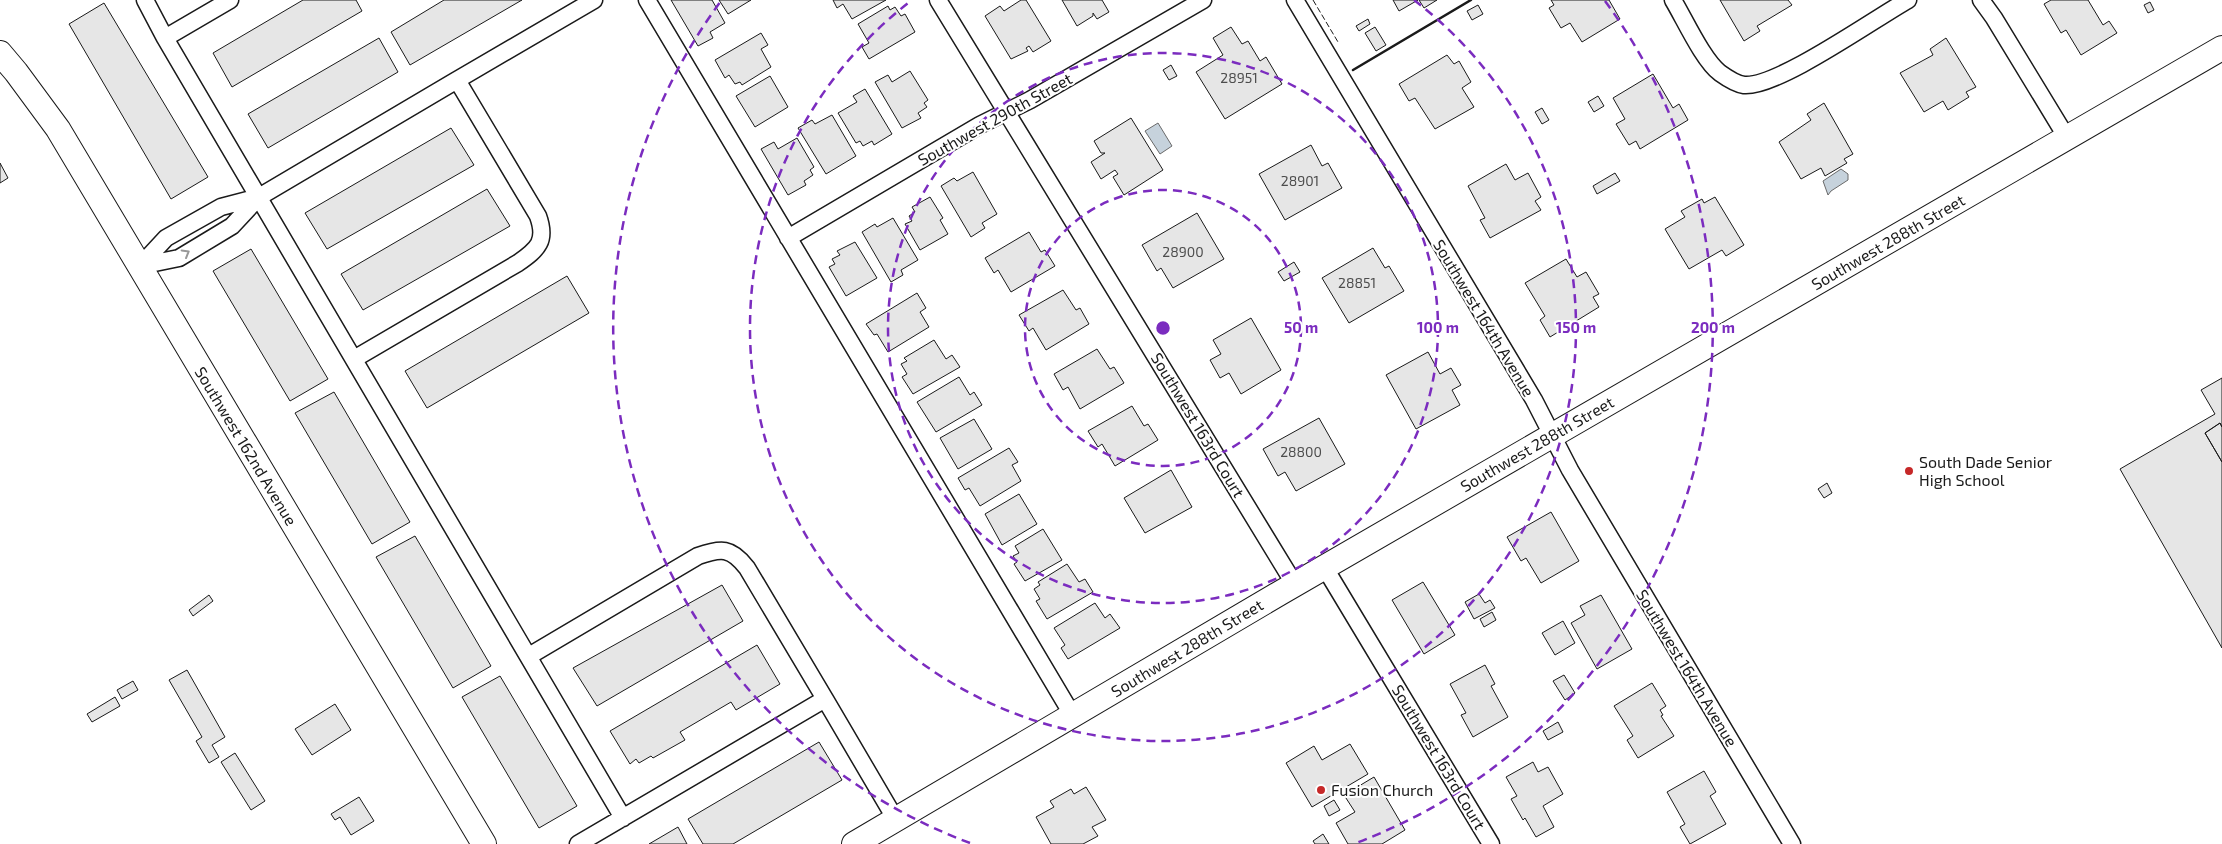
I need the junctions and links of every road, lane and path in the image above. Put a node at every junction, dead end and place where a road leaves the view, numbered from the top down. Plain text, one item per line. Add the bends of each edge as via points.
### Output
1 (146, 0) edge
2 (230, 0) edge
3 (594, 0) edge
4 (647, 0) edge
5 (938, 0) edge
6 (1203, 0) edge
7 (1295, 0) edge
8 (1673, 0) edge
9 (1908, 0) edge
10 (1981, 0) edge
11 (165, 38) junction
12 (2222, 48) edge
13 (0, 54) edge
14 (457, 80) junction
15 (1007, 111) junction
16 (2067, 138) junction
17 (259, 197) junction
18 (788, 238) junction
19 (140, 266) junction
20 (354, 360) junction
21 (1552, 436) junction
22 (1324, 568) junction
23 (1295, 585) junction
24 (528, 656) junction
25 (825, 699) junction
26 (1073, 716) junction
27 (622, 818) junction
28 (896, 820) junction
29 (484, 844) edge
30 (578, 844) edge
31 (854, 844) edge
32 (1491, 844) edge
33 (1792, 844) edge

1 - 11 street
2 - 11 street
3 - 14 street
4 - 18 street
5 - 15 street, Southwest 163rd Court
6 - 15 street, Southwest 290th Street
7 - 21 street, Southwest 164th Avenue via 1534,400
8 - 9 street via 1712,65 1742,85 1754,85 1781,75
10 - 16 street
11 - 17 street
12 - 16 street, Southwest 288th Street
13 - 19 street, Southwest 162nd Avenue via 58,129
14 - 17 street
14 - 20 street via 538,216 542,237 538,246 518,263
15 - 18 street, Southwest 290th Street
15 - 23 street, Southwest 163rd Court
16 - 21 street, Southwest 288th Street
17 - 19 street via 221,207 174,233
19 -> 17 street via 179,258 232,226
17 - 20 street
18 - 26 street
19 - 29 street, Southwest 162nd Avenue
20 - 24 street
21 - 22 street, Southwest 288th Street
21 - 33 street, Southwest 164th Avenue
22 - 23 street, Southwest 288th Street
22 - 32 street, Southwest 163rd Court
23 - 26 street, Southwest 288th Street
24 - 25 street via 698,556 714,550 728,551 738,556 746,568
24 - 27 street
25 - 27 street
25 - 28 street
26 - 28 street, Southwest 288th Street
27 - 30 street
28 - 31 street, Southwest 288th Street

